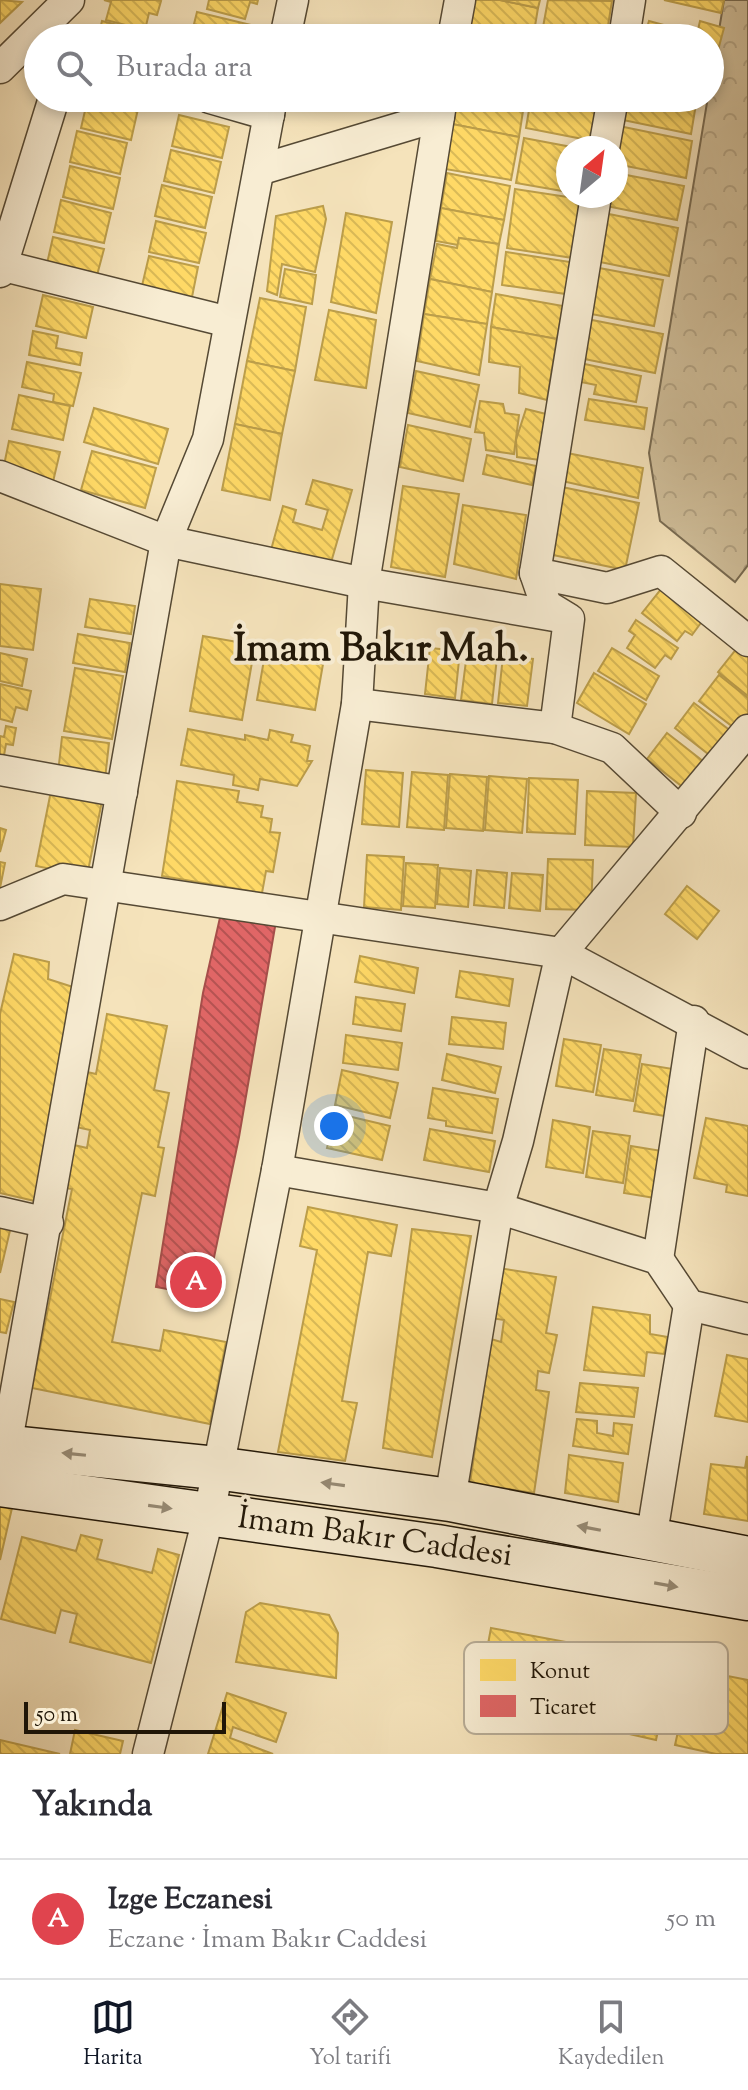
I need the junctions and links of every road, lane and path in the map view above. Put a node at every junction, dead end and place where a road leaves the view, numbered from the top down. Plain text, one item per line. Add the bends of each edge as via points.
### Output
1 (293, 0) edge
2 (460, 0) edge
3 (630, 0) edge
4 (288, 24) edge
5 (456, 24) edge
6 (626, 24) edge
7 (24, 45) edge
8 (0, 68) edge
9 (50, 112) edge
10 (269, 112) edge
11 (427, 112) edge
12 (440, 112) edge
13 (610, 112) edge
14 (606, 136) edge
15 (259, 170) junction
16 (594, 208) edge
17 (1, 268) edge
18 (229, 322) junction
19 (0, 476) edge
20 (166, 541) junction
21 (535, 573) junction
22 (364, 583) junction
23 (569, 619) junction
24 (748, 641) edge
25 (357, 704) junction
26 (555, 728) junction
27 (748, 730) edge
28 (0, 770) edge
29 (122, 792) junction
30 (681, 813) junction
31 (106, 885) junction
32 (0, 905) edge
33 (319, 916) junction
34 (561, 953) junction
35 (694, 1021) junction
36 (748, 1053) edge
37 (277, 1170) junction
38 (498, 1208) junction
39 (0, 1212) edge
40 (48, 1223) junction
41 (658, 1259) junction
42 (689, 1305) junction
43 (748, 1319) edge
44 (2, 1459) edge
45 (216, 1468) junction
46 (450, 1500) junction
47 (209, 1514) junction
48 (651, 1540) junction
49 (748, 1558) edge
50 (748, 1599) edge
51 (148, 1754) edge

1 - 4 street
2 - 5 street
3 - 6 street
7 - 8 street
9 - 17 street
10 - 15 street
11 - 15 street
12 - 22 street
13 - 14 street
15 - 18 street
16 - 21 street
17 - 18 street
18 - 20 street via 208,439
19 - 20 street
20 - 22 street
20 - 29 street
21 - 23 street via 546,605
21 - 24 street via 607,588 661,571
22 - 23 street
22 - 25 street
23 - 26 street
25 - 26 street
25 - 33 street
26 - 30 street via 612,748
27 - 30 street
28 - 29 street
29 - 31 street
30 - 34 street
31 - 32 street via 63,879
31 - 33 street
31 - 40 street
33 - 34 street
33 - 37 street
34 - 35 street
34 - 38 street
35 - 36 street
35 - 41 street
37 - 38 street
37 - 45 street
38 - 41 street
38 - 46 street
39 - 40 street
40 - 44 street
41 - 42 street
42 - 43 street
42 - 48 street
45 -> 44 main road
44 -> 47 main road, İmam Bakır Caddesi
46 -> 45 main road
45 - 47 street
48 -> 46 main road
47 -> 50 main road, İmam Bakır Caddesi
47 - 51 street
48 - 49 main road

